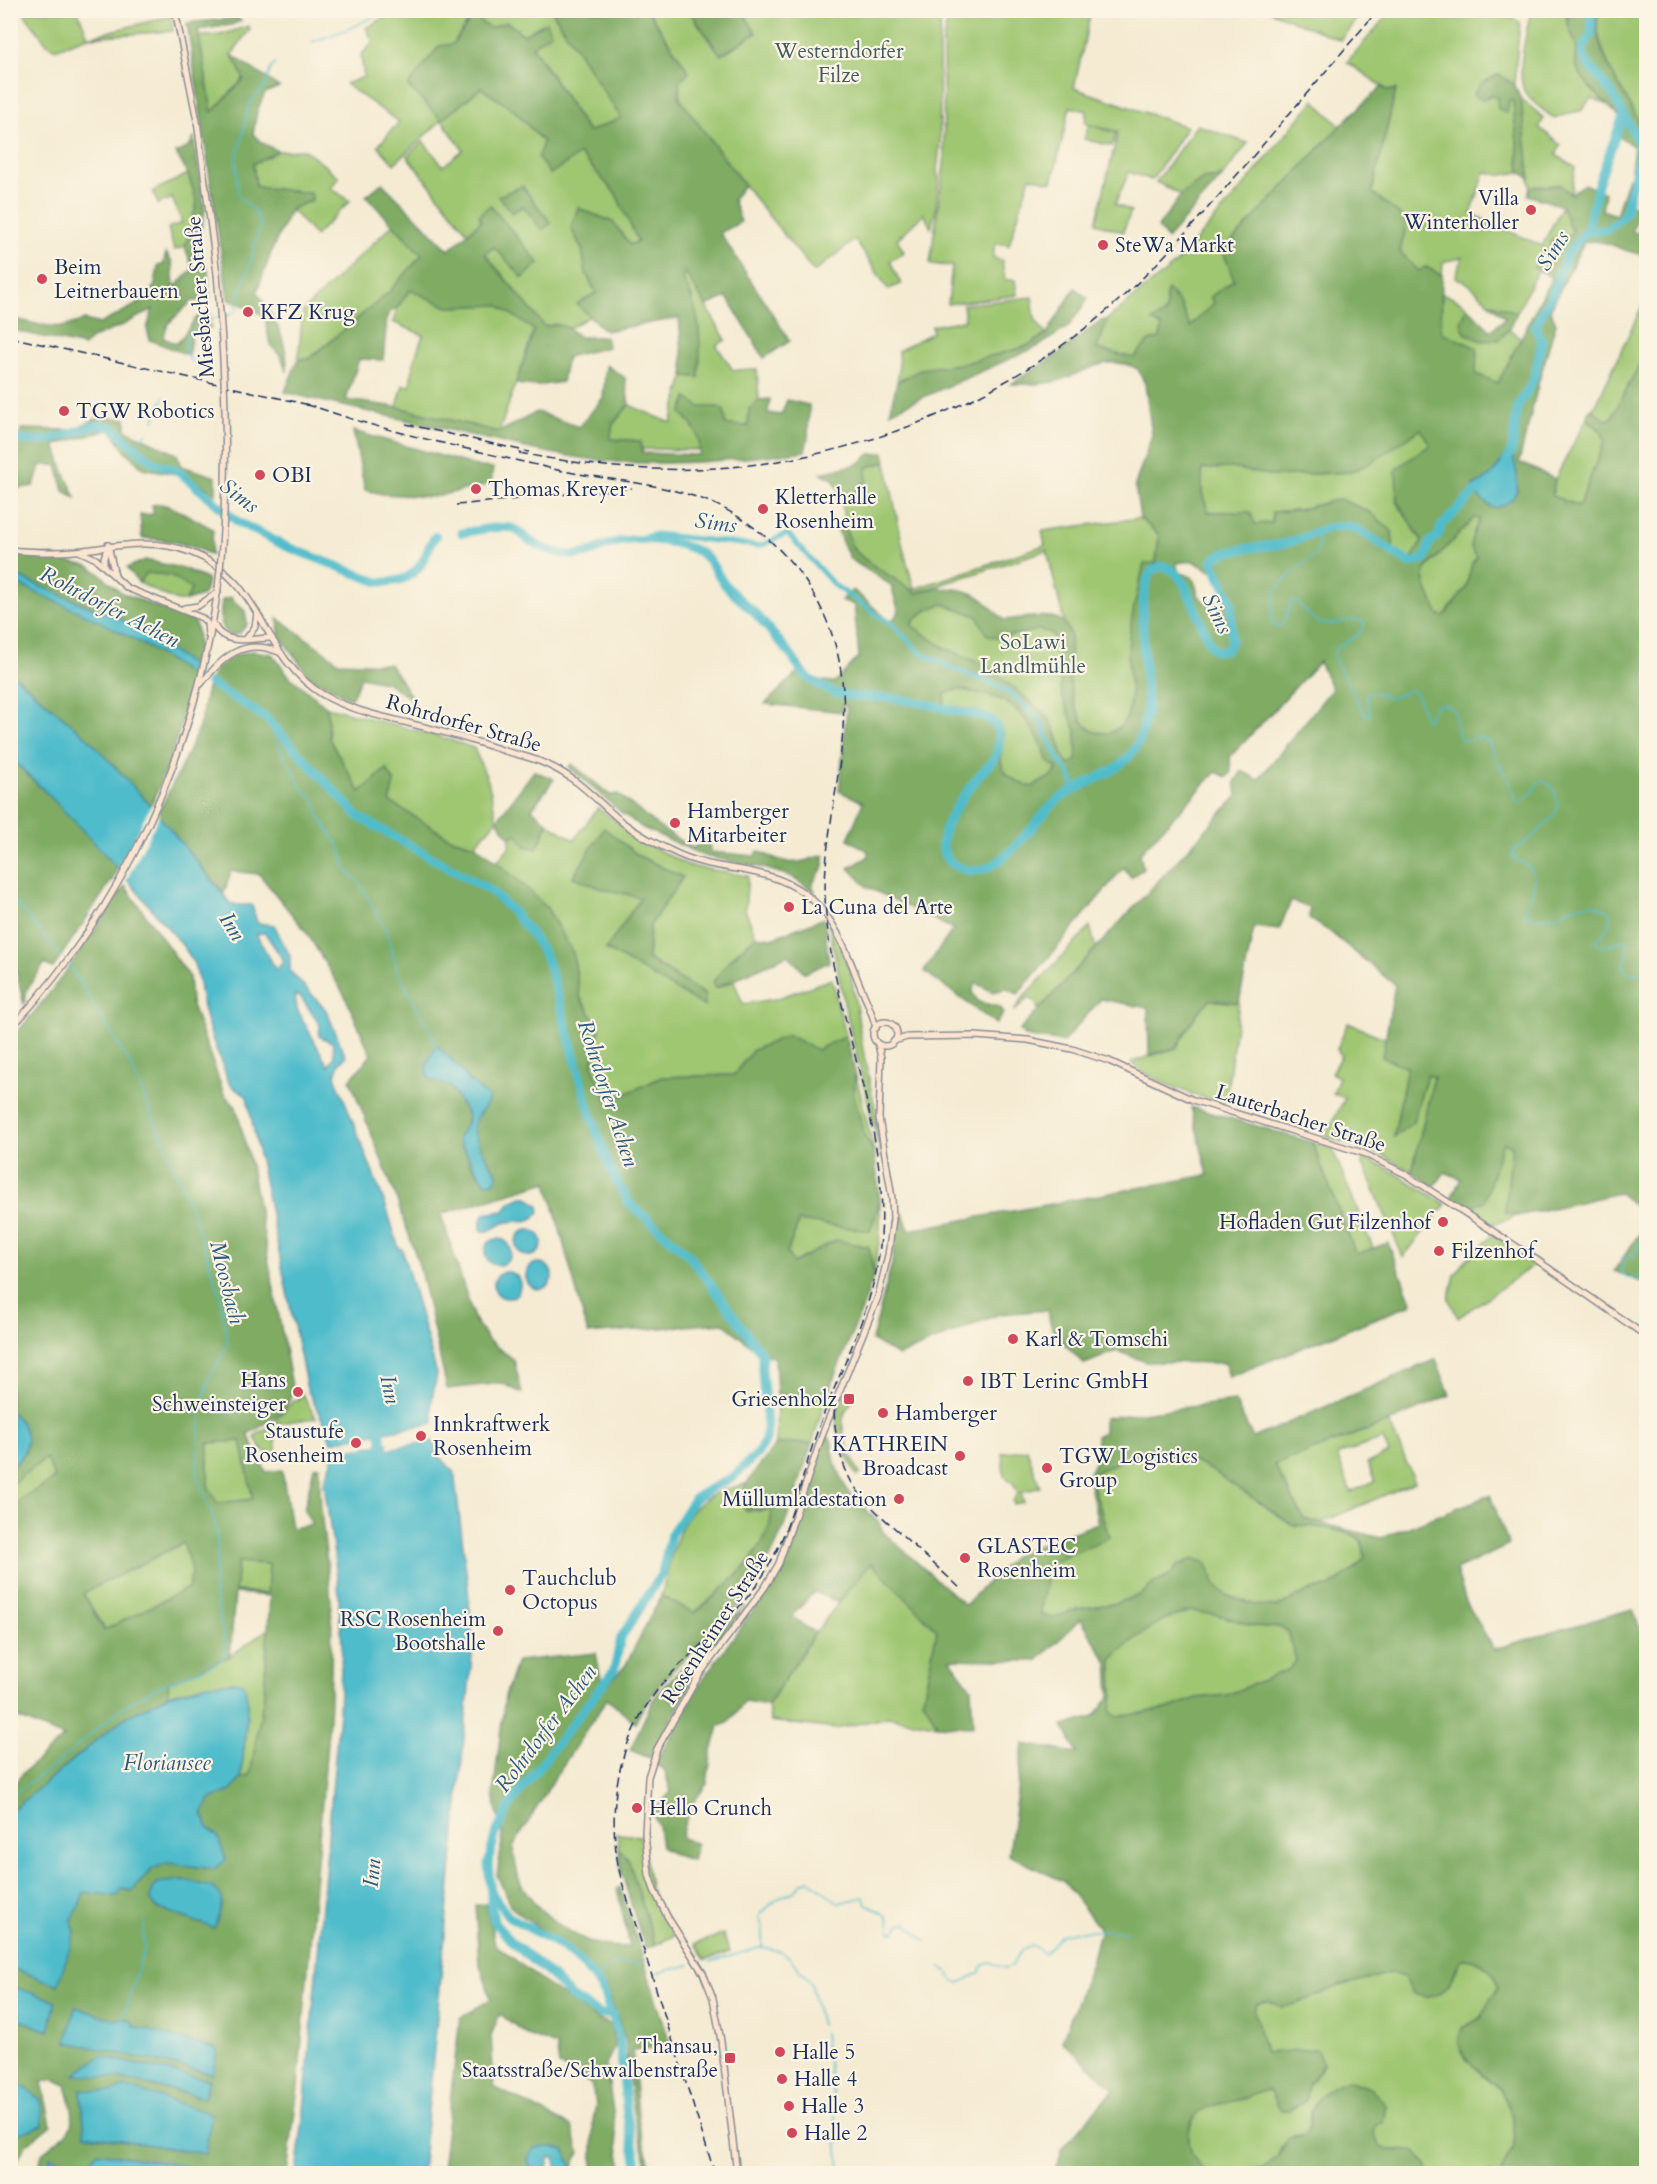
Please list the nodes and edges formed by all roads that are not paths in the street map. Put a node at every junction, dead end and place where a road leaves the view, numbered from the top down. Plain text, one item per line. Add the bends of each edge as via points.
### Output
1 (175, 10) edge
2 (108, 545) junction
3 (10, 550) edge
4 (78, 551) junction
5 (104, 565) junction
6 (116, 578) junction
7 (218, 590) junction
8 (180, 608) junction
9 (257, 611) junction
10 (213, 624) junction
11 (246, 639) junction
12 (272, 639) junction
13 (261, 647) junction
14 (281, 653) junction
15 (206, 660) junction
16 (200, 685) junction
17 (872, 1014) junction
18 (883, 1023) junction
19 (876, 1028) junction
20 (10, 1029) edge
21 (896, 1030) junction
22 (907, 1037) junction
23 (894, 1041) junction
24 (878, 1044) junction
25 (888, 1046) junction
26 (881, 1058) junction
27 (1647, 1335) edge
28 (738, 2174) edge

1 - 7 main road, Miesbacher Straße, bridge via 204,164 217,274 226,446
2 - 4 main road, Rohrdorfer Straße
2 - 5 main road
2 - 6 main road
2 - 9 main road, Rohrdorfer Straße via 165,545 204,558 242,587
3 - 4 main road, Rohrdorfer Straße
4 - 5 main road
5 - 6 main road
6 - 8 main road via 128,588
7 - 8 main road via 195,608
7 - 10 main road, Miesbacher Straße
8 - 15 main road via 207,623
9 - 11 main road via 255,627
9 - 12 main road, Rohrdorfer Straße
10 - 11 main road via 223,637
10 - 15 main road, Miesbacher Straße
11 - 12 main road
12 - 13 main road
12 - 14 main road, Rohrdorfer Straße
13 - 14 main road
13 - 16 main road via 227,655
14 - 17 main road, Rohrdorfer Straße via 302,679 334,700 543,763 580,783 624,823 656,843 698,862 762,874 795,887 816,902 836,928
15 - 16 main road, Miesbacher Straße
16 - 20 main road, Miesbacher Straße via 161,799 115,888 77,947
17 - 18 main road, Rohrdorfer Straße
17 - 19 main road, Rohrdorfer Straße
18 - 19 main road
18 - 21 main road
19 - 24 main road via 873,1036
21 - 22 main road
21 - 23 main road
22 - 23 main road, Lauterbacher Straße
22 - 27 main road, Lauterbacher Straße via 1005,1038 1072,1049 1109,1061 1193,1100 1364,1153 1423,1185
23 - 25 main road
24 - 25 main road
24 - 26 main road, Rosenheimer Straße
25 - 26 main road, Rosenheimer Straße
26 - 28 main road, Rosenheimer Straße via 879,1118 893,1219 878,1298 824,1430 779,1563 699,1675 657,1749 648,1777 645,1833 650,1875 667,1916 704,1973 713,1998

